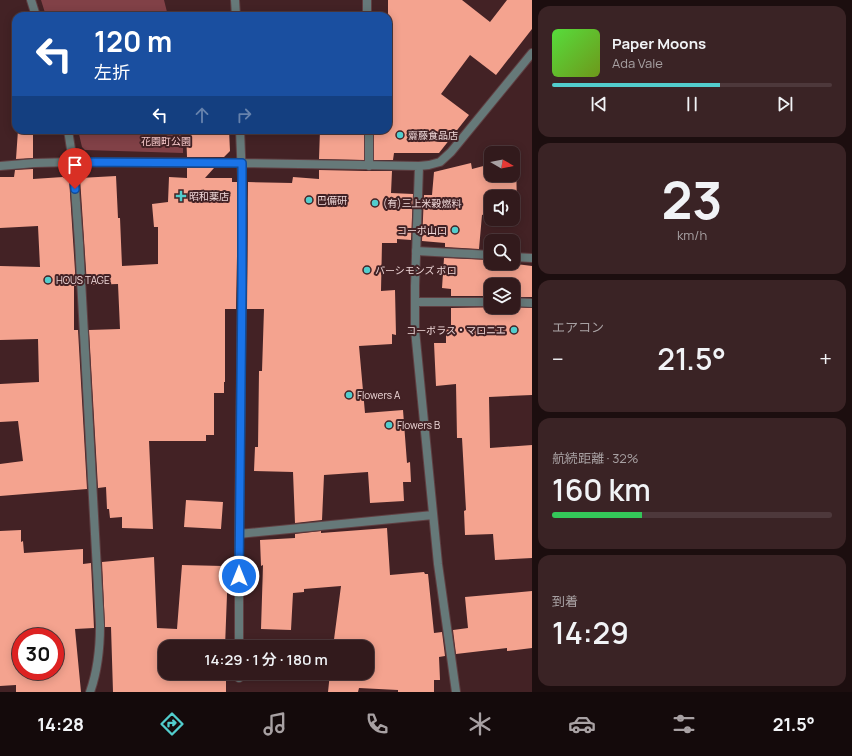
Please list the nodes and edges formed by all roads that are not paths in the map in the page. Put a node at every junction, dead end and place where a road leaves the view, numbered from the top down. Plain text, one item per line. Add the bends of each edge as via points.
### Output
1 (31, 0) edge
2 (235, 0) edge
3 (367, 0) edge
4 (35, 12) edge
5 (236, 12) edge
6 (367, 12) edge
7 (532, 53) edge
8 (69, 134) edge
9 (240, 134) edge
10 (369, 134) edge
11 (73, 162) junction
12 (242, 163) junction
13 (0, 166) edge
14 (369, 166) junction
15 (419, 166) junction
16 (416, 251) junction
17 (484, 255) edge
18 (520, 257) edge
19 (532, 258) edge
20 (415, 302) junction
21 (484, 302) edge
22 (520, 302) edge
23 (532, 303) edge
24 (433, 515) junction
25 (239, 534) junction
26 (239, 640) edge
27 (90, 692) edge
28 (456, 692) edge

1 - 4 street
2 - 5 street
3 - 6 street
7 - 15 street via 451,152 440,162
8 - 11 street
9 - 12 street
10 - 14 street
11 - 12 street
11 - 13 street
11 - 27 street via 100,625 98,662
12 - 14 street
12 - 25 street
14 - 15 street
15 - 16 street
16 - 17 street
16 - 20 street
18 - 19 street
20 - 21 street
20 - 24 street via 415,330
22 - 23 street
24 - 25 street
24 - 28 street
25 - 26 street

